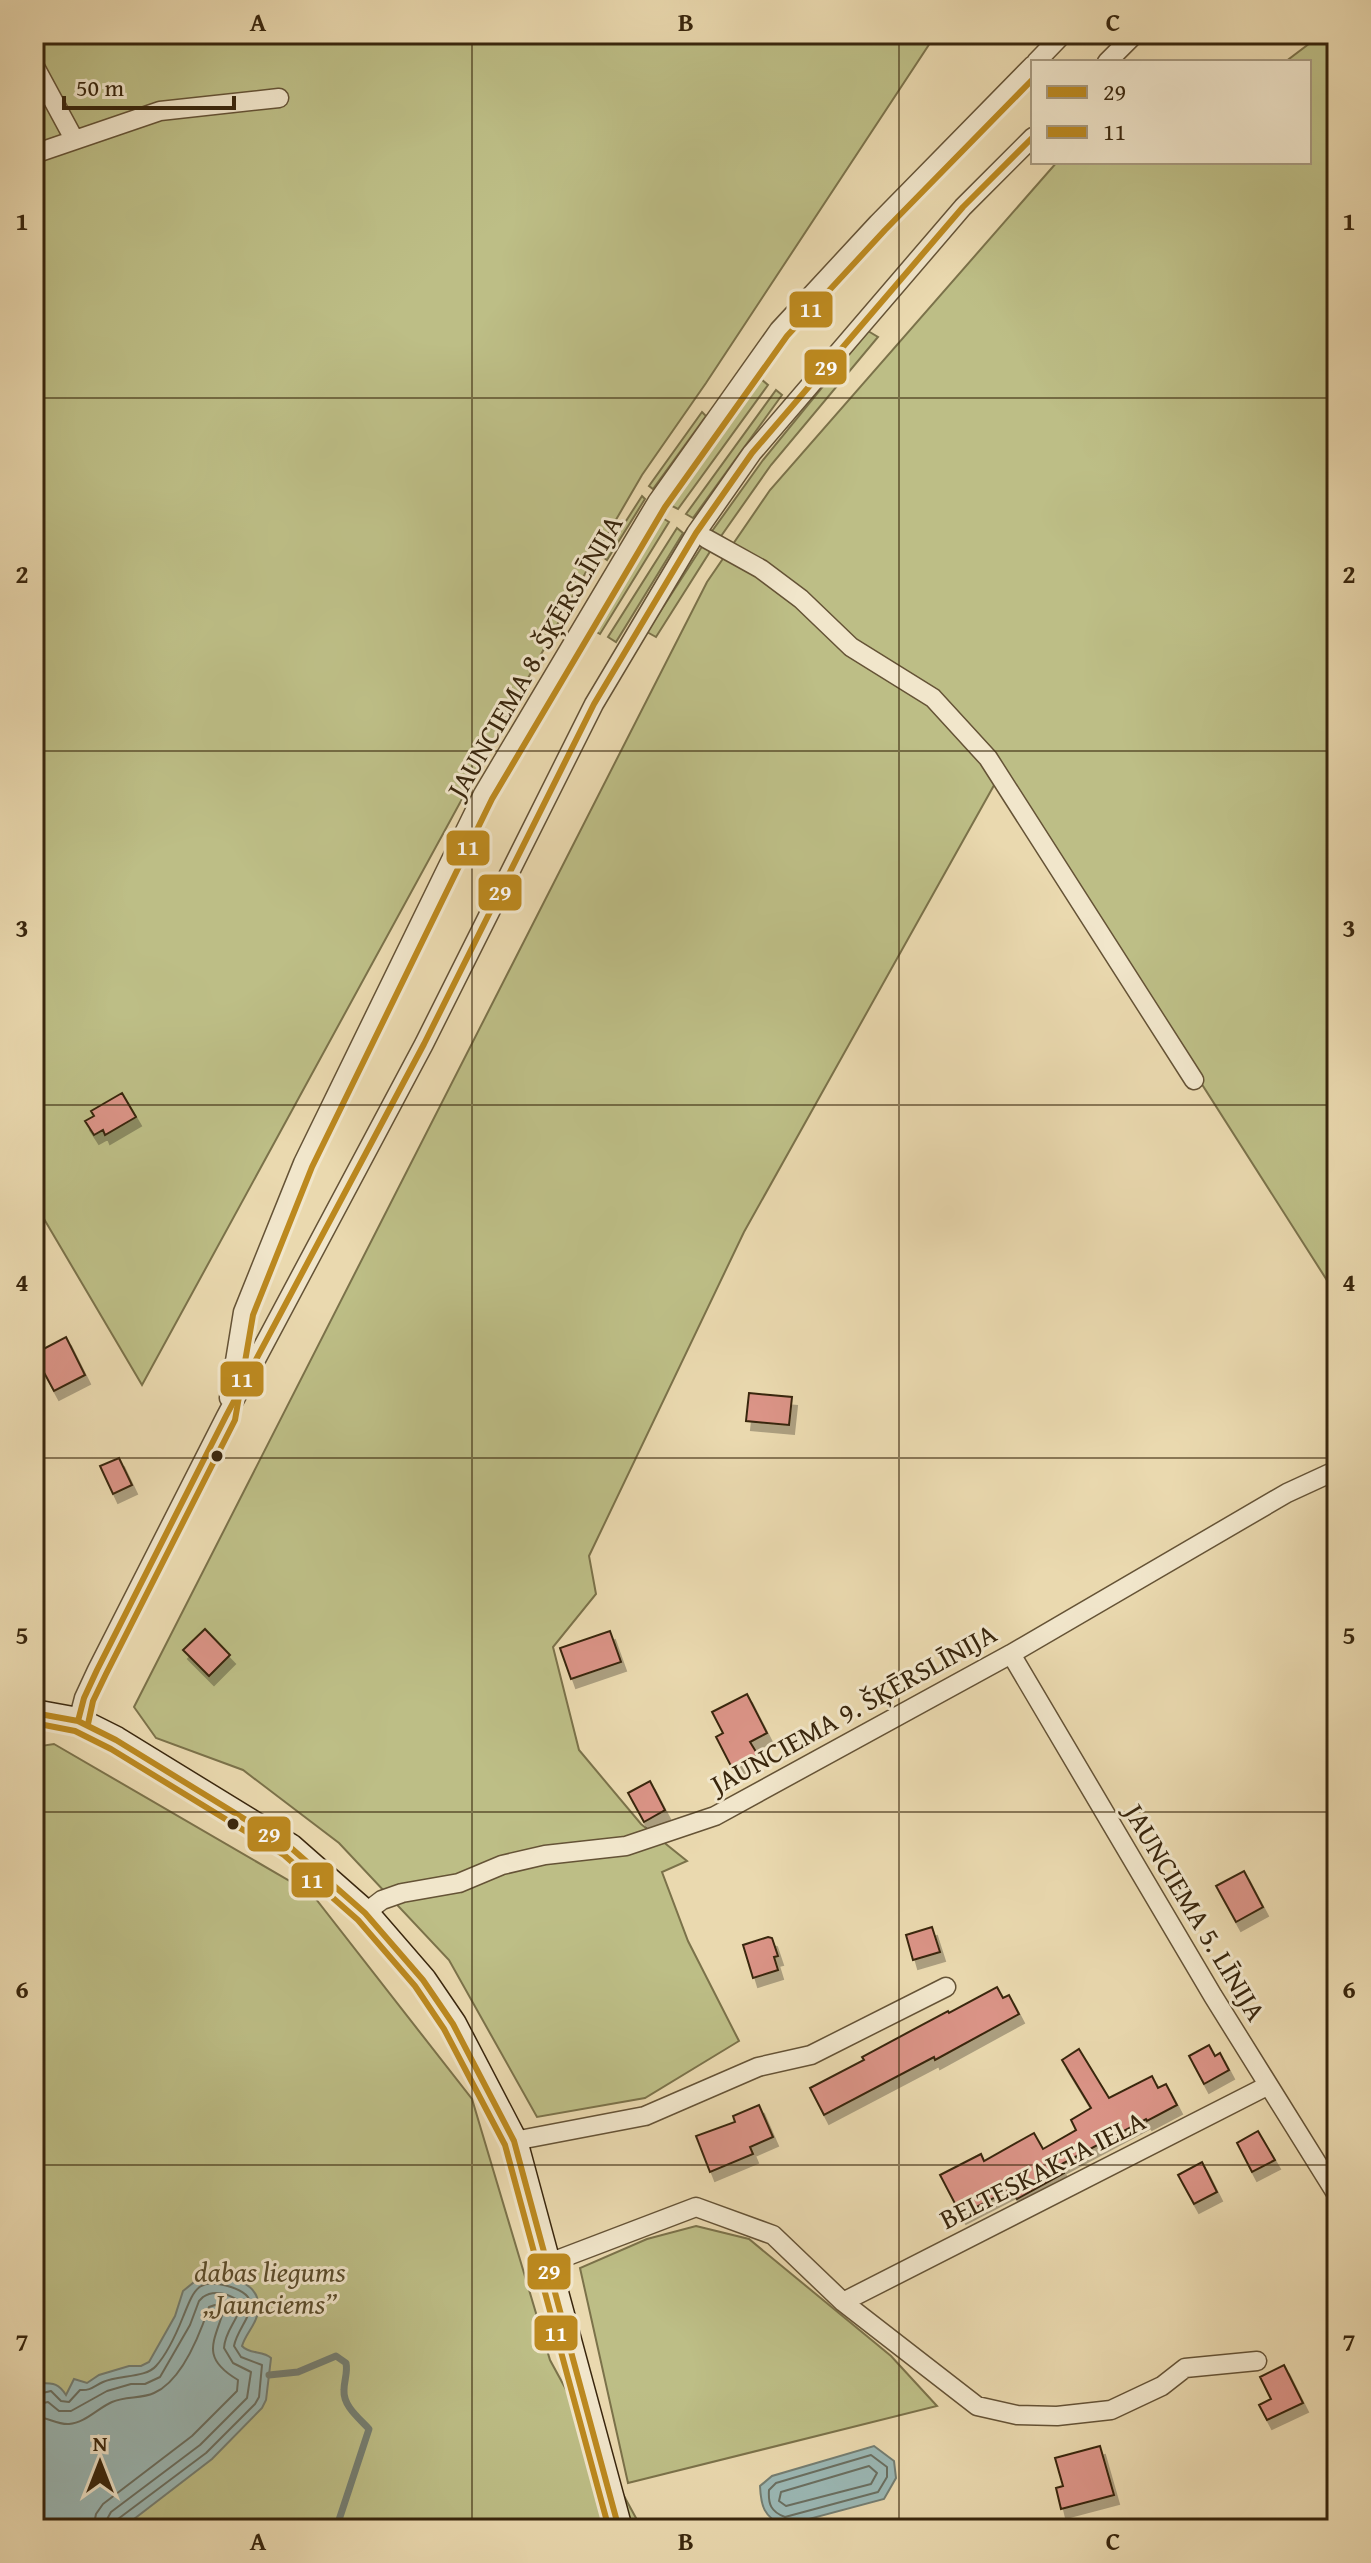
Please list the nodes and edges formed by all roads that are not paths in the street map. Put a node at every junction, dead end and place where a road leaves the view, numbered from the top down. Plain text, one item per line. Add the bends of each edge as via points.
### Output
1 (1063, 34) edge
2 (1135, 34) edge
3 (1038, 60) edge
4 (1109, 60) edge
5 (34, 65) edge
6 (1031, 67) edge
7 (279, 98) dead end
8 (74, 139) junction
9 (1031, 139) edge
10 (34, 154) edge
11 (707, 539) dead end
12 (1194, 1080) dead end
13 (226, 1416) junction
14 (1337, 1470) edge
15 (1011, 1654) junction
16 (34, 1713) edge
17 (78, 1721) junction
18 (365, 1913) junction
19 (946, 1987) dead end
20 (1267, 2086) junction
21 (514, 2141) junction
22 (1337, 2195) edge
23 (549, 2263) junction
24 (843, 2302) junction
25 (1257, 2361) dead end
26 (619, 2529) edge

1 - 3 street, JAUNCIEMA 8. ŠĶĒRSLĪNIJA
2 - 4 street
5 - 8 street
6 - 13 street, JAUNCIEMA 8. ŠĶĒRSLĪNIJA via 779,330 657,502 577,634 483,794 303,1163 243,1312
7 - 8 street via 160,111
8 - 10 street
9 - 13 street, JAUNCIEMA 8. ŠĶĒRSLĪNIJA via 963,207 761,443 696,533 594,704 424,1044
11 - 12 street via 761,569 851,647 933,698 988,758
13 - 17 street, JAUNCIEMA 8. ŠĶĒRSLĪNIJA via 97,1670
14 - 15 street, JAUNCIEMA 9. ŠĶĒRSLĪNIJA via 1287,1493
15 - 18 street, JAUNCIEMA 9. ŠĶĒRSLĪNIJA via 715,1816 626,1846 502,1865 459,1883 382,1900
15 - 20 street, JAUNCIEMA 5. LĪNIJA
16 - 17 main road
17 - 18 main road via 290,1847
18 - 21 main road via 453,2024
19 - 21 street via 811,2055 758,2067 645,2116
20 - 22 street, JAUNCIEMA 5. LĪNIJA
20 - 24 street, BELTESKAKTA IELA
21 - 23 main road
23 - 24 street via 696,2207 773,2235
23 - 26 main road
24 - 25 street via 977,2406 1017,2415 1111,2410 1162,2386 1185,2368

